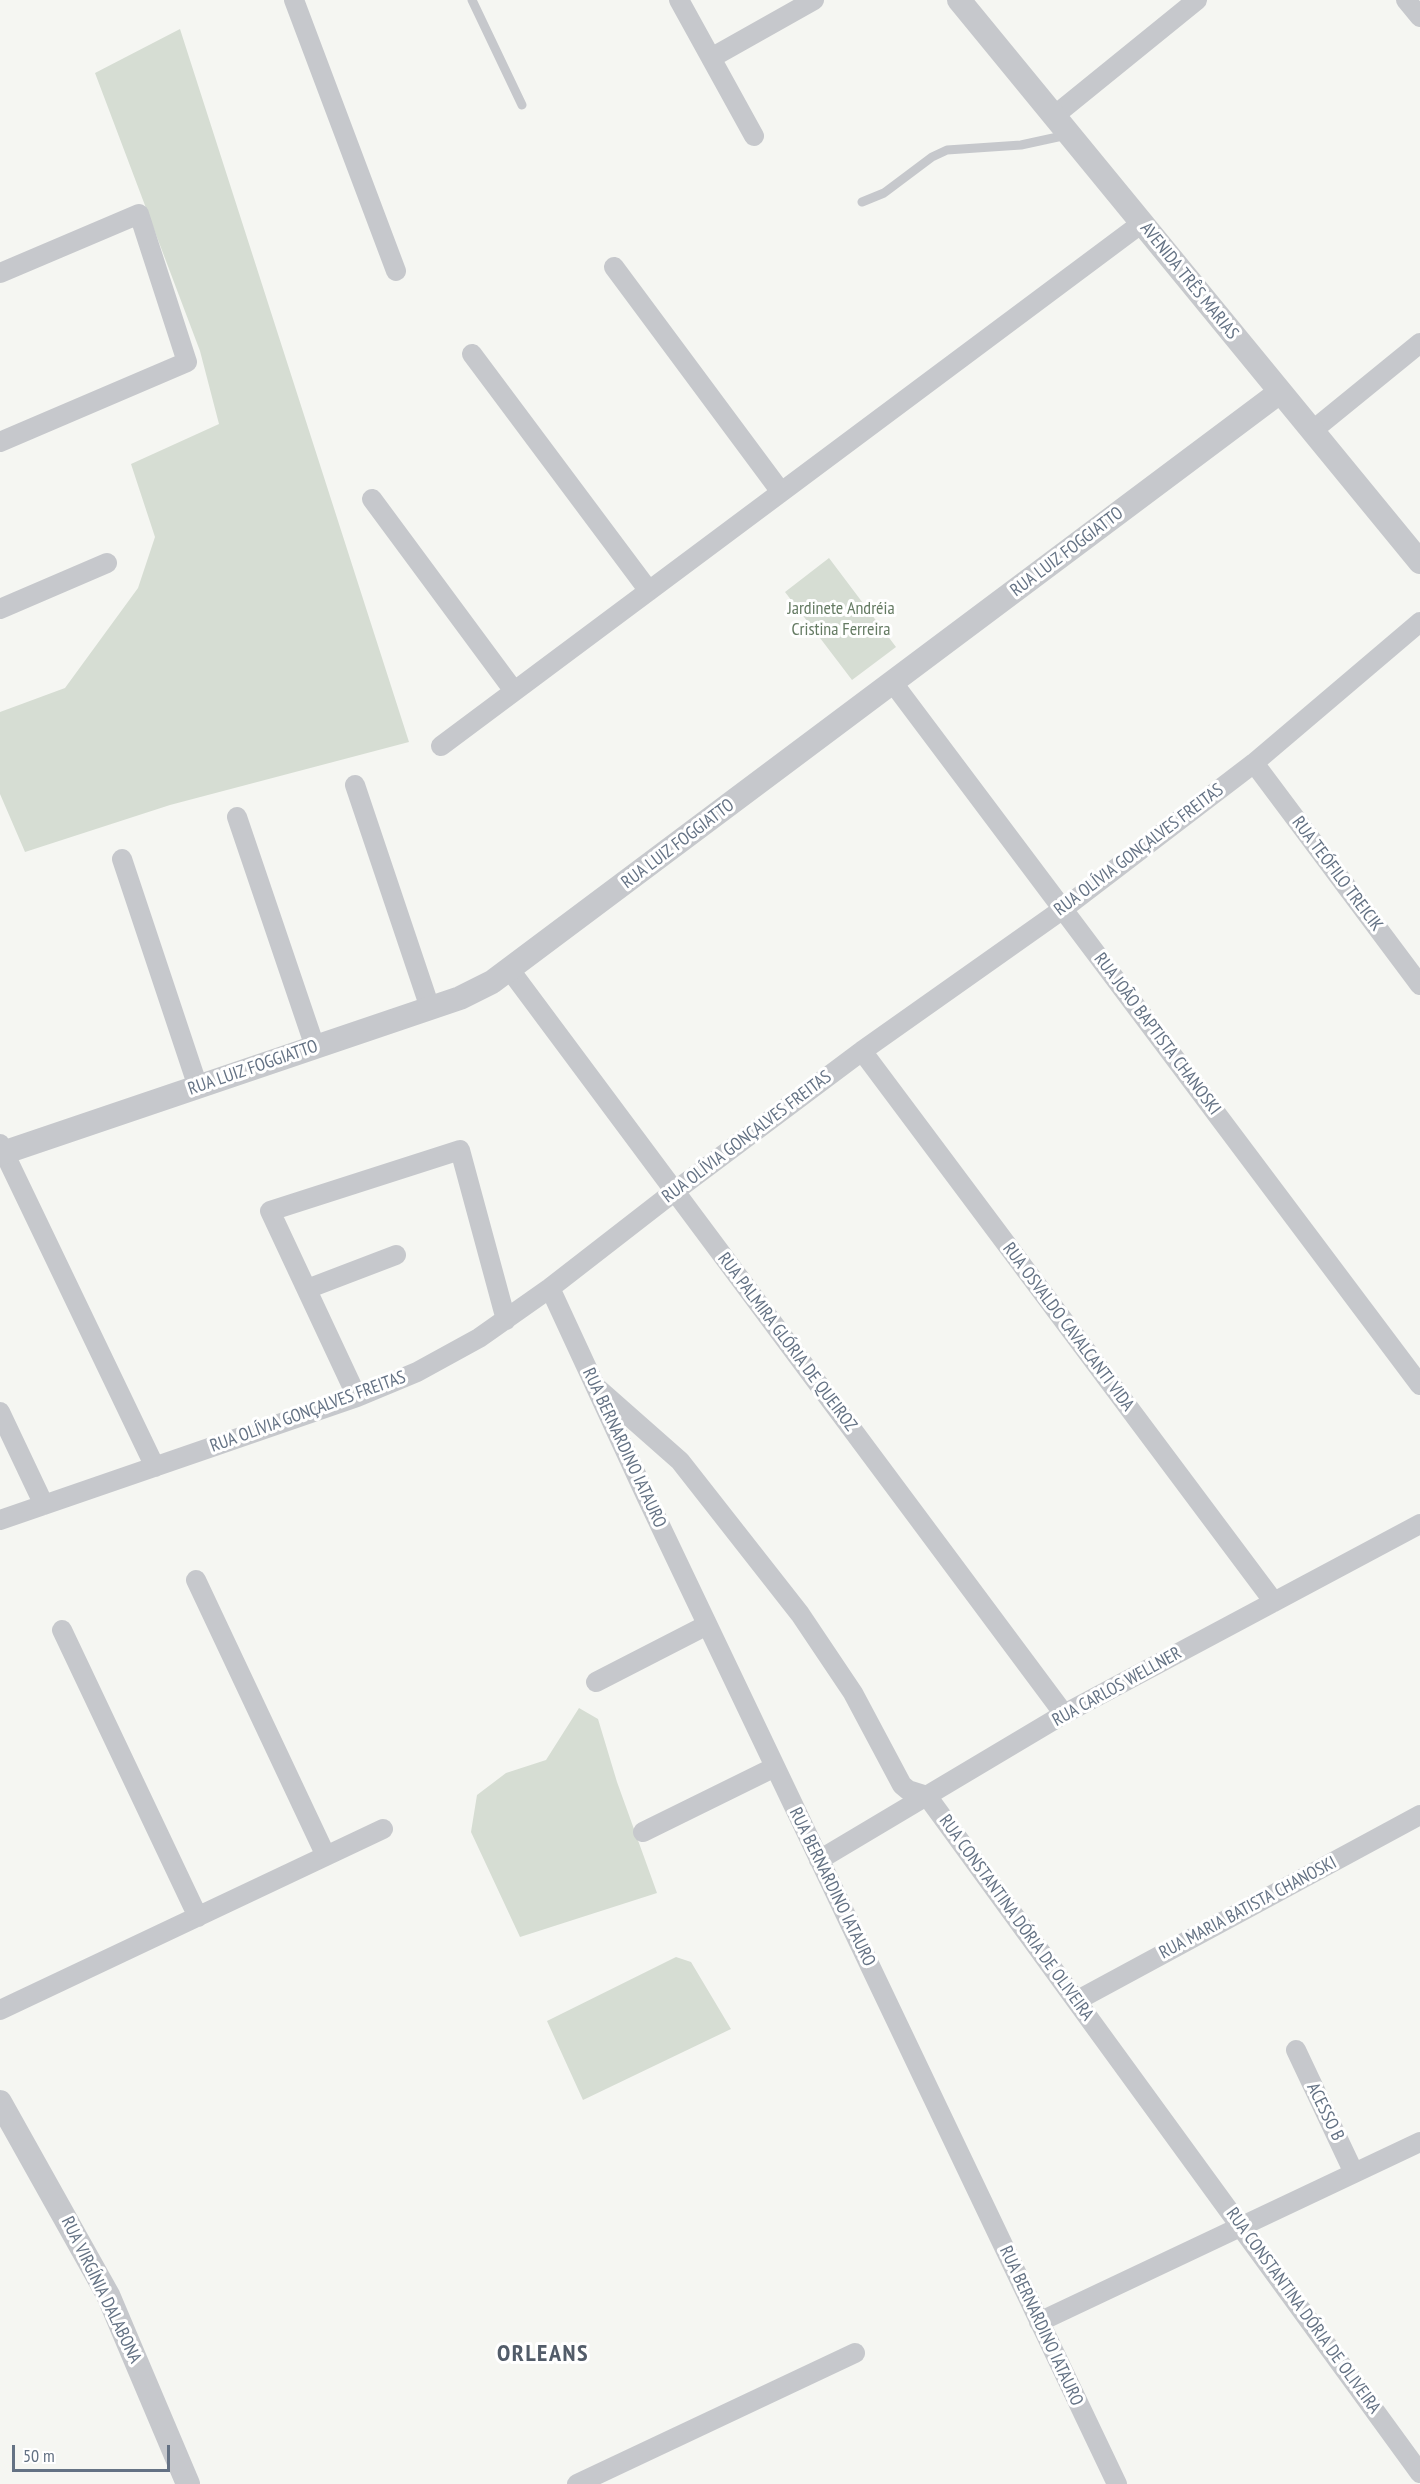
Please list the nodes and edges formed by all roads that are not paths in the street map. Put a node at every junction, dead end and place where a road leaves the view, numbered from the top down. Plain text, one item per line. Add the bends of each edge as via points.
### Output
1 (294, 0) edge
2 (472, 0) edge
3 (679, 0) edge
4 (814, 0) edge
5 (959, 0) edge
6 (1197, 0) edge
7 (1406, 0) edge
8 (1420, 17) edge
9 (711, 58) junction
10 (522, 105) dead end
11 (1061, 125) junction
12 (754, 136) dead end
13 (862, 202) dead end
14 (1142, 223) junction
15 (614, 267) dead end
16 (396, 271) dead end
17 (0, 273) edge
18 (1420, 344) edge
19 (472, 354) dead end
20 (1280, 392) junction
21 (1312, 431) junction
22 (0, 442) edge
23 (781, 492) junction
24 (372, 499) dead end
25 (1420, 562) edge
26 (106, 563) dead end
27 (649, 591) junction
28 (0, 609) edge
29 (1420, 622) edge
30 (893, 683) junction
31 (514, 691) junction
32 (441, 746) dead end
33 (1254, 763) junction
34 (355, 785) dead end
35 (237, 817) dead end
36 (122, 859) dead end
37 (1063, 909) junction
38 (510, 970) junction
39 (1420, 986) edge
40 (430, 1008) junction
41 (315, 1047) junction
42 (862, 1051) junction
43 (198, 1087) junction
44 (1, 1150) edge
45 (675, 1191) junction
46 (396, 1255) dead end
47 (550, 1288) junction
48 (307, 1289) junction
49 (506, 1320) junction
50 (1420, 1385) edge
51 (595, 1386) junction
52 (357, 1397) junction
53 (0, 1412) edge
54 (155, 1467) junction
55 (44, 1505) junction
56 (0, 1520) edge
57 (1420, 1524) edge
58 (196, 1580) dead end
59 (1274, 1602) junction
60 (707, 1625) junction
61 (62, 1630) dead end
62 (596, 1683) dead end
63 (1064, 1714) junction
64 (775, 1767) junction
65 (927, 1796) junction
66 (1420, 1815) edge
67 (383, 1829) dead end
68 (643, 1832) dead end
69 (326, 1856) junction
70 (819, 1860) junction
71 (198, 1917) junction
72 (1076, 2001) junction
73 (0, 2010) edge
74 (1296, 2050) dead end
75 (0, 2102) edge
76 (1420, 2142) edge
77 (1354, 2173) junction
78 (1241, 2226) junction
79 (1039, 2322) junction
80 (855, 2353) dead end
81 (1420, 2473) edge
82 (188, 2484) edge
83 (577, 2484) edge
84 (1116, 2484) edge

1 - 16 street
2 - 10 lane
3 - 9 street
4 - 9 street
5 - 11 street, AVENIDA TRÊS MARIAS
6 - 11 street
7 - 8 street
9 - 12 street
11 - 13 lane via 1022,145 947,150 884,193
11 - 14 street, AVENIDA TRÊS MARIAS
14 - 20 street, AVENIDA TRÊS MARIAS
14 - 23 street
15 - 23 street
17 - 22 street via 139,214 187,362
18 - 21 street
19 - 27 street
20 - 21 street, AVENIDA TRÊS MARIAS
20 - 30 street, RUA LUIZ FOGGIATTO
21 - 25 street, AVENIDA TRÊS MARIAS
23 - 27 street
24 - 31 street
26 - 28 street
27 - 31 street
29 - 33 street, RUA OLÍVIA GONÇALVES FREITAS
30 - 37 street, RUA JOÃO BAPTISTA CHANOSKI
30 - 38 street, RUA LUIZ FOGGIATTO
31 - 32 street
33 - 37 street, RUA OLÍVIA GONÇALVES FREITAS
33 - 39 street, RUA TEÓFILO TREICIK
34 - 40 street
35 - 41 street
36 - 43 street
37 - 42 street, RUA OLÍVIA GONÇALVES FREITAS
37 - 50 street, RUA JOÃO BAPTISTA CHANOSKI
38 - 40 street, RUA LUIZ FOGGIATTO via 476,991
38 - 45 street, RUA PALMIRA GLÓRIA DE QUEIROZ
40 - 41 street, RUA LUIZ FOGGIATTO
41 - 43 street, RUA LUIZ FOGGIATTO
42 - 45 street, RUA OLÍVIA GONÇALVES FREITAS
42 - 59 street, RUA OSVALDO CAVALCANTI VIDA
43 - 44 street, RUA LUIZ FOGGIATTO
44 - 54 street
45 - 47 street, RUA OLÍVIA GONÇALVES FREITAS
45 - 63 street, RUA PALMIRA GLÓRIA DE QUEIROZ
46 - 48 street
47 - 49 street, RUA OLÍVIA GONÇALVES FREITAS
47 - 51 street, RUA BERNARDINO IATAURO
48 - 49 street via 270,1211 460,1150
48 - 52 street
49 - 52 street, RUA OLÍVIA GONÇALVES FREITAS via 417,1372
51 - 60 street, RUA BERNARDINO IATAURO
51 - 65 street, RUA CONSTANTINA DÓRIA DE OLIVEIRA via 654,1437 702,1486 833,1662 903,1785
52 - 54 street, RUA OLÍVIA GONÇALVES FREITAS
53 - 55 street
54 - 55 street, RUA OLÍVIA GONÇALVES FREITAS
55 - 56 street, RUA OLÍVIA GONÇALVES FREITAS
57 - 59 street, RUA CARLOS WELLNER
58 - 69 street
59 - 63 street, RUA CARLOS WELLNER
60 - 62 street
60 - 64 street, RUA BERNARDINO IATAURO
61 - 71 street
63 - 65 street, RUA CARLOS WELLNER
64 - 68 street
64 - 70 street, RUA BERNARDINO IATAURO
65 - 70 street, RUA CARLOS WELLNER
65 - 72 street, RUA CONSTANTINA DÓRIA DE OLIVEIRA
66 - 72 street, RUA MARIA BATISTA CHANOSKI
67 - 69 street
69 - 71 street
70 - 79 street, RUA BERNARDINO IATAURO
71 - 73 street
72 - 78 street, RUA CONSTANTINA DÓRIA DE OLIVEIRA
74 - 77 street, ACESSO B
75 - 82 street, RUA VIRGÍNIA DALABONA via 108,2295
76 - 77 street
77 - 78 street
78 - 79 street
78 - 81 street, RUA CONSTANTINA DÓRIA DE OLIVEIRA
79 - 84 street, RUA BERNARDINO IATAURO
80 - 83 street

